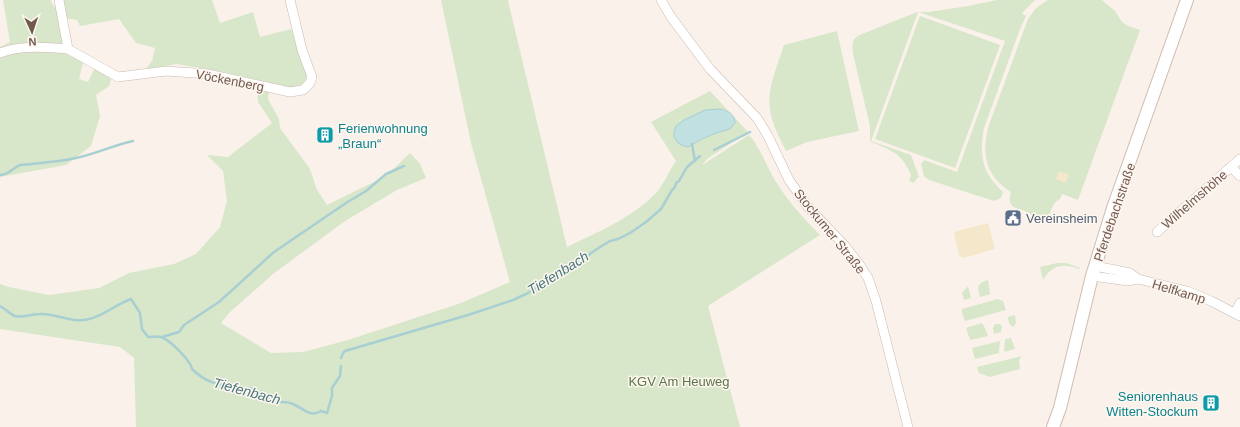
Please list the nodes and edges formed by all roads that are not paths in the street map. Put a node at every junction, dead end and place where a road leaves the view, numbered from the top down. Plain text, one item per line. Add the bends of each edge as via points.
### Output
1 (59, 0) edge
2 (290, 0) edge
3 (661, 0) edge
4 (1187, 0) edge
5 (68, 49) junction
6 (0, 53) edge
7 (1240, 158) edge
8 (1231, 166) junction
9 (1240, 176) edge
10 (1157, 232) dead end
11 (1094, 271) junction
12 (1240, 303) edge
13 (1237, 314) edge
14 (908, 427) edge
15 (1053, 427) edge

1 - 5 street
2 - 5 street, Vöckenberg via 302,50 312,77 303,90 296,92 201,73 166,71 118,77
3 - 14 street, Stockumer Straße via 710,69 757,118 789,180 808,207 845,246 868,278
4 - 11 main road, Pferdebachstraße via 1113,208
5 - 6 street, Vöckenberg via 8,49
7 - 8 street, Wilhelmshöhe
8 - 9 street, Wilhelmshöhe
8 - 10 street, Wilhelmshöhe
11 - 13 street, Helfkamp via 1130,274 1138,279 1187,291
11 - 15 main road, Pferdebachstraße
12 - 13 street

